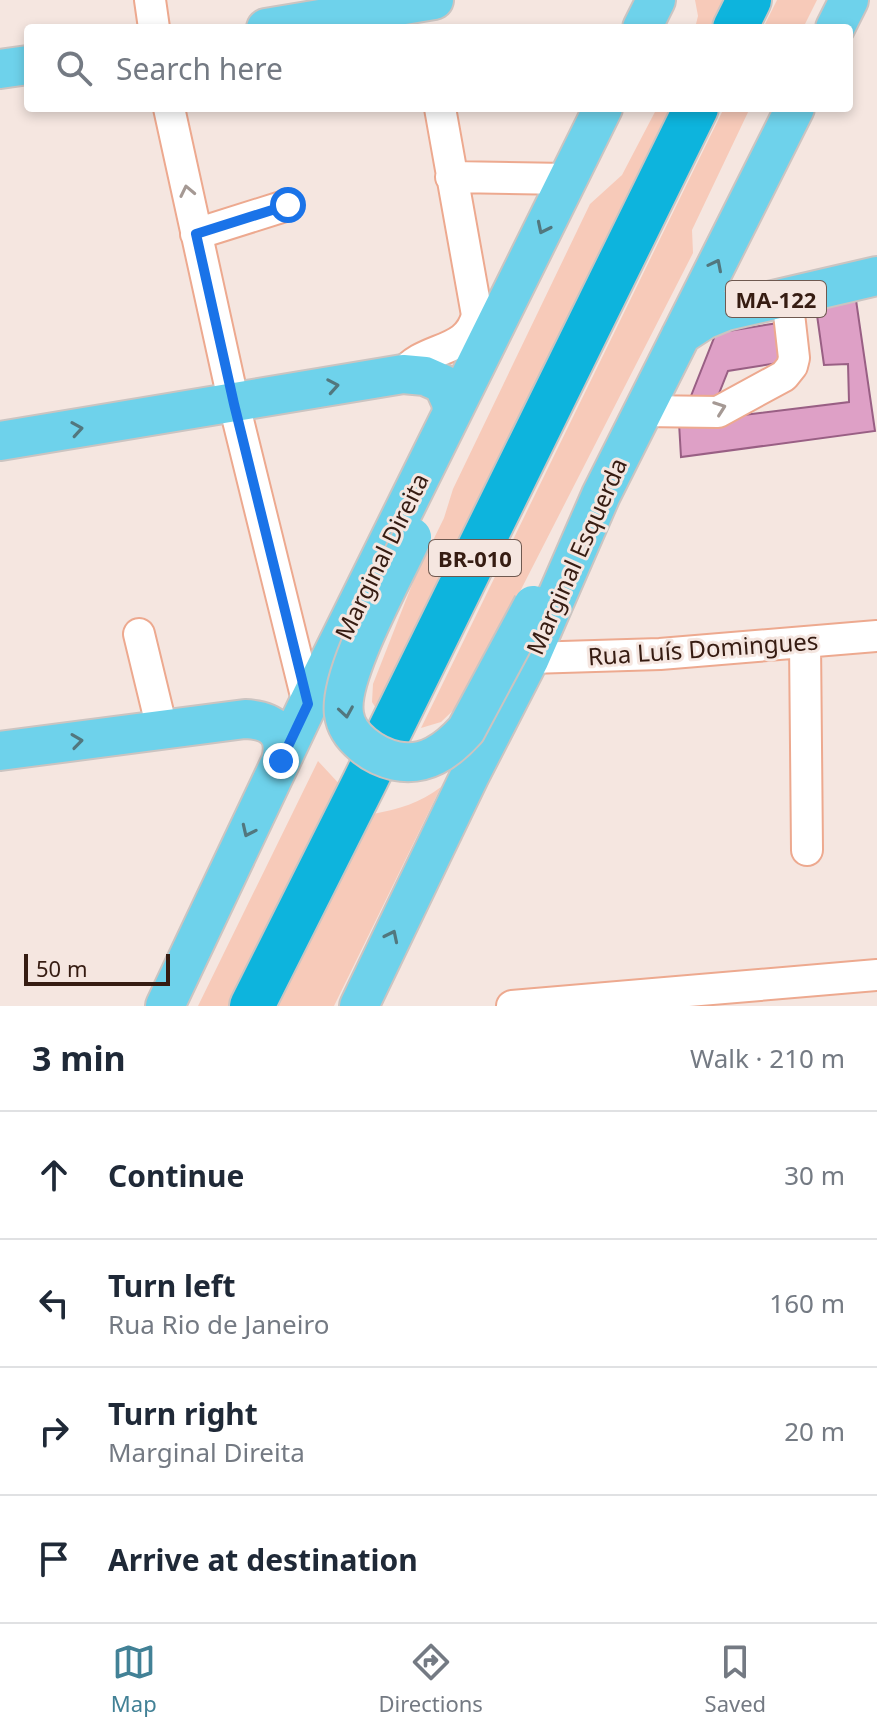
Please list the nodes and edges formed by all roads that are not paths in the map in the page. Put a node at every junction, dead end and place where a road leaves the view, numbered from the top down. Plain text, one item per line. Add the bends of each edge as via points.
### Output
1 (150, 0) edge
2 (656, 0) edge
3 (749, 0) edge
4 (849, 0) edge
5 (426, 8) edge
6 (153, 24) edge
7 (298, 24) edge
8 (644, 24) edge
9 (737, 24) edge
10 (837, 24) edge
11 (24, 66) edge
12 (0, 69) edge
13 (170, 112) edge
14 (441, 112) edge
15 (601, 112) edge
16 (694, 112) edge
17 (793, 112) edge
18 (451, 177) junction
19 (567, 179) junction
20 (288, 205) dead end
21 (196, 234) junction
22 (877, 276) edge
23 (787, 296) junction
24 (681, 335) junction
25 (403, 374) junction
26 (234, 404) junction
27 (643, 411) junction
28 (449, 418) junction
29 (0, 441) edge
30 (601, 495) junction
31 (139, 634) dead end
32 (877, 636) edge
33 (805, 642) junction
34 (530, 658) junction
35 (308, 704) junction
36 (162, 729) junction
37 (0, 751) edge
38 (281, 761) junction
39 (807, 850) dead end
40 (877, 975) edge
41 (165, 1006) edge
42 (252, 1006) edge
43 (359, 1006) edge
44 (512, 1006) edge

1 - 6 street
2 - 8 main road
3 - 9 highway
4 - 10 main road
5 - 7 main road
11 - 12 main road
21 -> 13 street
14 - 18 street
15 - 19 main road, Marginal Direita
16 - 42 highway, BR-010
24 -> 17 main road, Marginal Esquerda
18 - 19 street
18 - 25 street via 476,304 475,325 462,342 418,359
19 -> 28 main road, Marginal Direita
20 - 21 street
21 - 26 street
22 - 23 main road, MA-122
23 - 24 main road, MA-122 via 726,311
27 -> 23 street via 718,412 784,376 794,358
24 - 27 main road, Marginal Esquerda
26 -> 25 main road
25 - 28 main road via 443,384 451,402
29 -> 26 main road
26 - 35 street
27 - 30 main road, Marginal Esquerda
28 -> 30 main road, bridge via 412,537 343,696 349,728 376,753 404,762 428,759 466,730 570,538
28 - 35 main road, Marginal Direita
30 - 34 main road, Marginal Esquerda
31 - 36 street
32 - 33 street, Rua Luís Domingues
33 - 34 street, Rua Luís Domingues
33 - 39 street
43 -> 34 main road, Marginal Esquerda
35 - 38 main road, Marginal Direita
37 -> 36 main road
36 - 38 main road via 234,719 264,721 283,742
38 -> 41 main road, Marginal Direita
40 - 44 street

